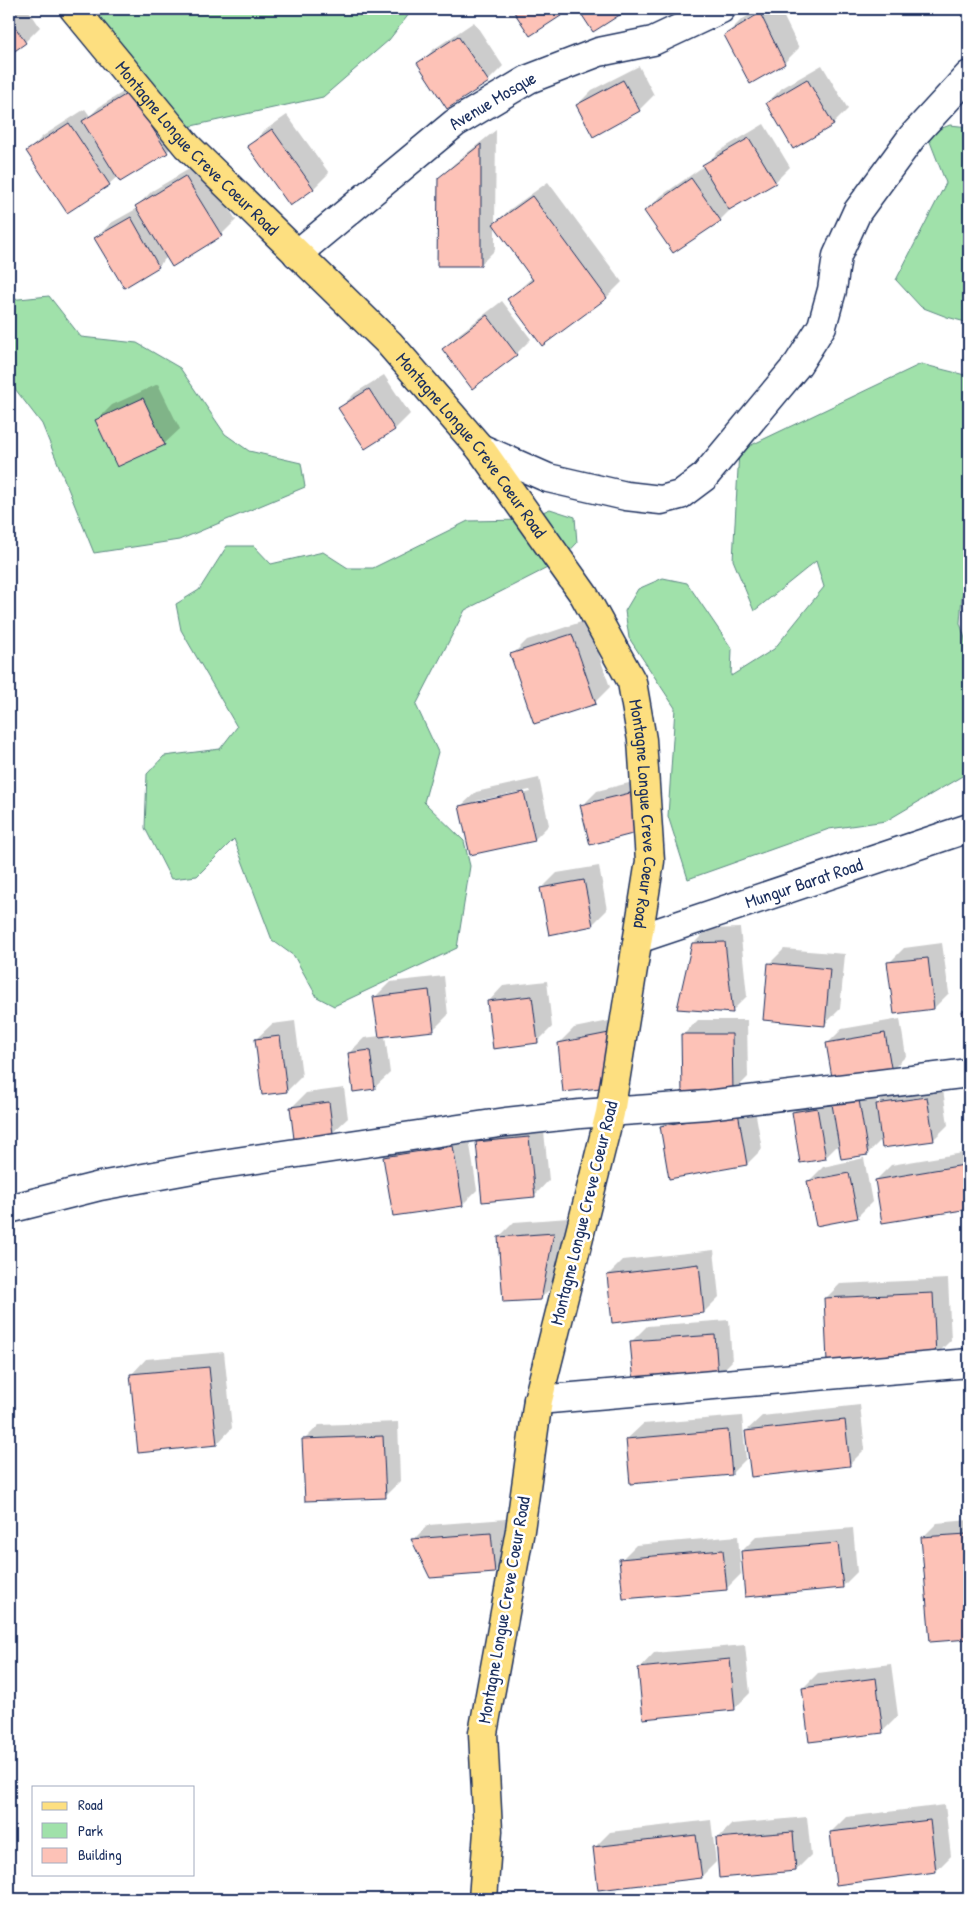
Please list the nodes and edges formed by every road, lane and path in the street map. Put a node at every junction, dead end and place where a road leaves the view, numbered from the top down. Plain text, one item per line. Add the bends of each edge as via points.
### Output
1 (74, 9) edge
2 (721, 9) edge
3 (969, 75) edge
4 (297, 254) junction
5 (480, 448) junction
6 (969, 828) edge
7 (638, 939) junction
8 (969, 1072) edge
9 (610, 1113) junction
10 (9, 1209) edge
11 (969, 1364) edge
12 (538, 1400) junction
13 (483, 1899) edge

1 - 4 main road, Montagne Longue Creve Coeur Road via 187,146
2 - 4 street, Avenue Mosque via 653,41 599,52 521,84 455,122
3 - 5 street via 912,137 857,212 837,256 822,326 798,364 704,477 680,495 662,500 626,496 548,478
4 - 5 main road, Montagne Longue Creve Coeur Road via 389,343
5 - 7 main road, Montagne Longue Creve Coeur Road via 584,595 632,682 642,740 650,861
6 - 7 street, Mungur Barat Road
7 - 9 main road, Montagne Longue Creve Coeur Road
8 - 9 street via 707,1105
9 - 10 street via 506,1122 274,1156 100,1186
9 - 12 main road, Montagne Longue Creve Coeur Road
11 - 12 street
12 - 13 main road, Montagne Longue Creve Coeur Road via 520,1530 482,1734 488,1831

